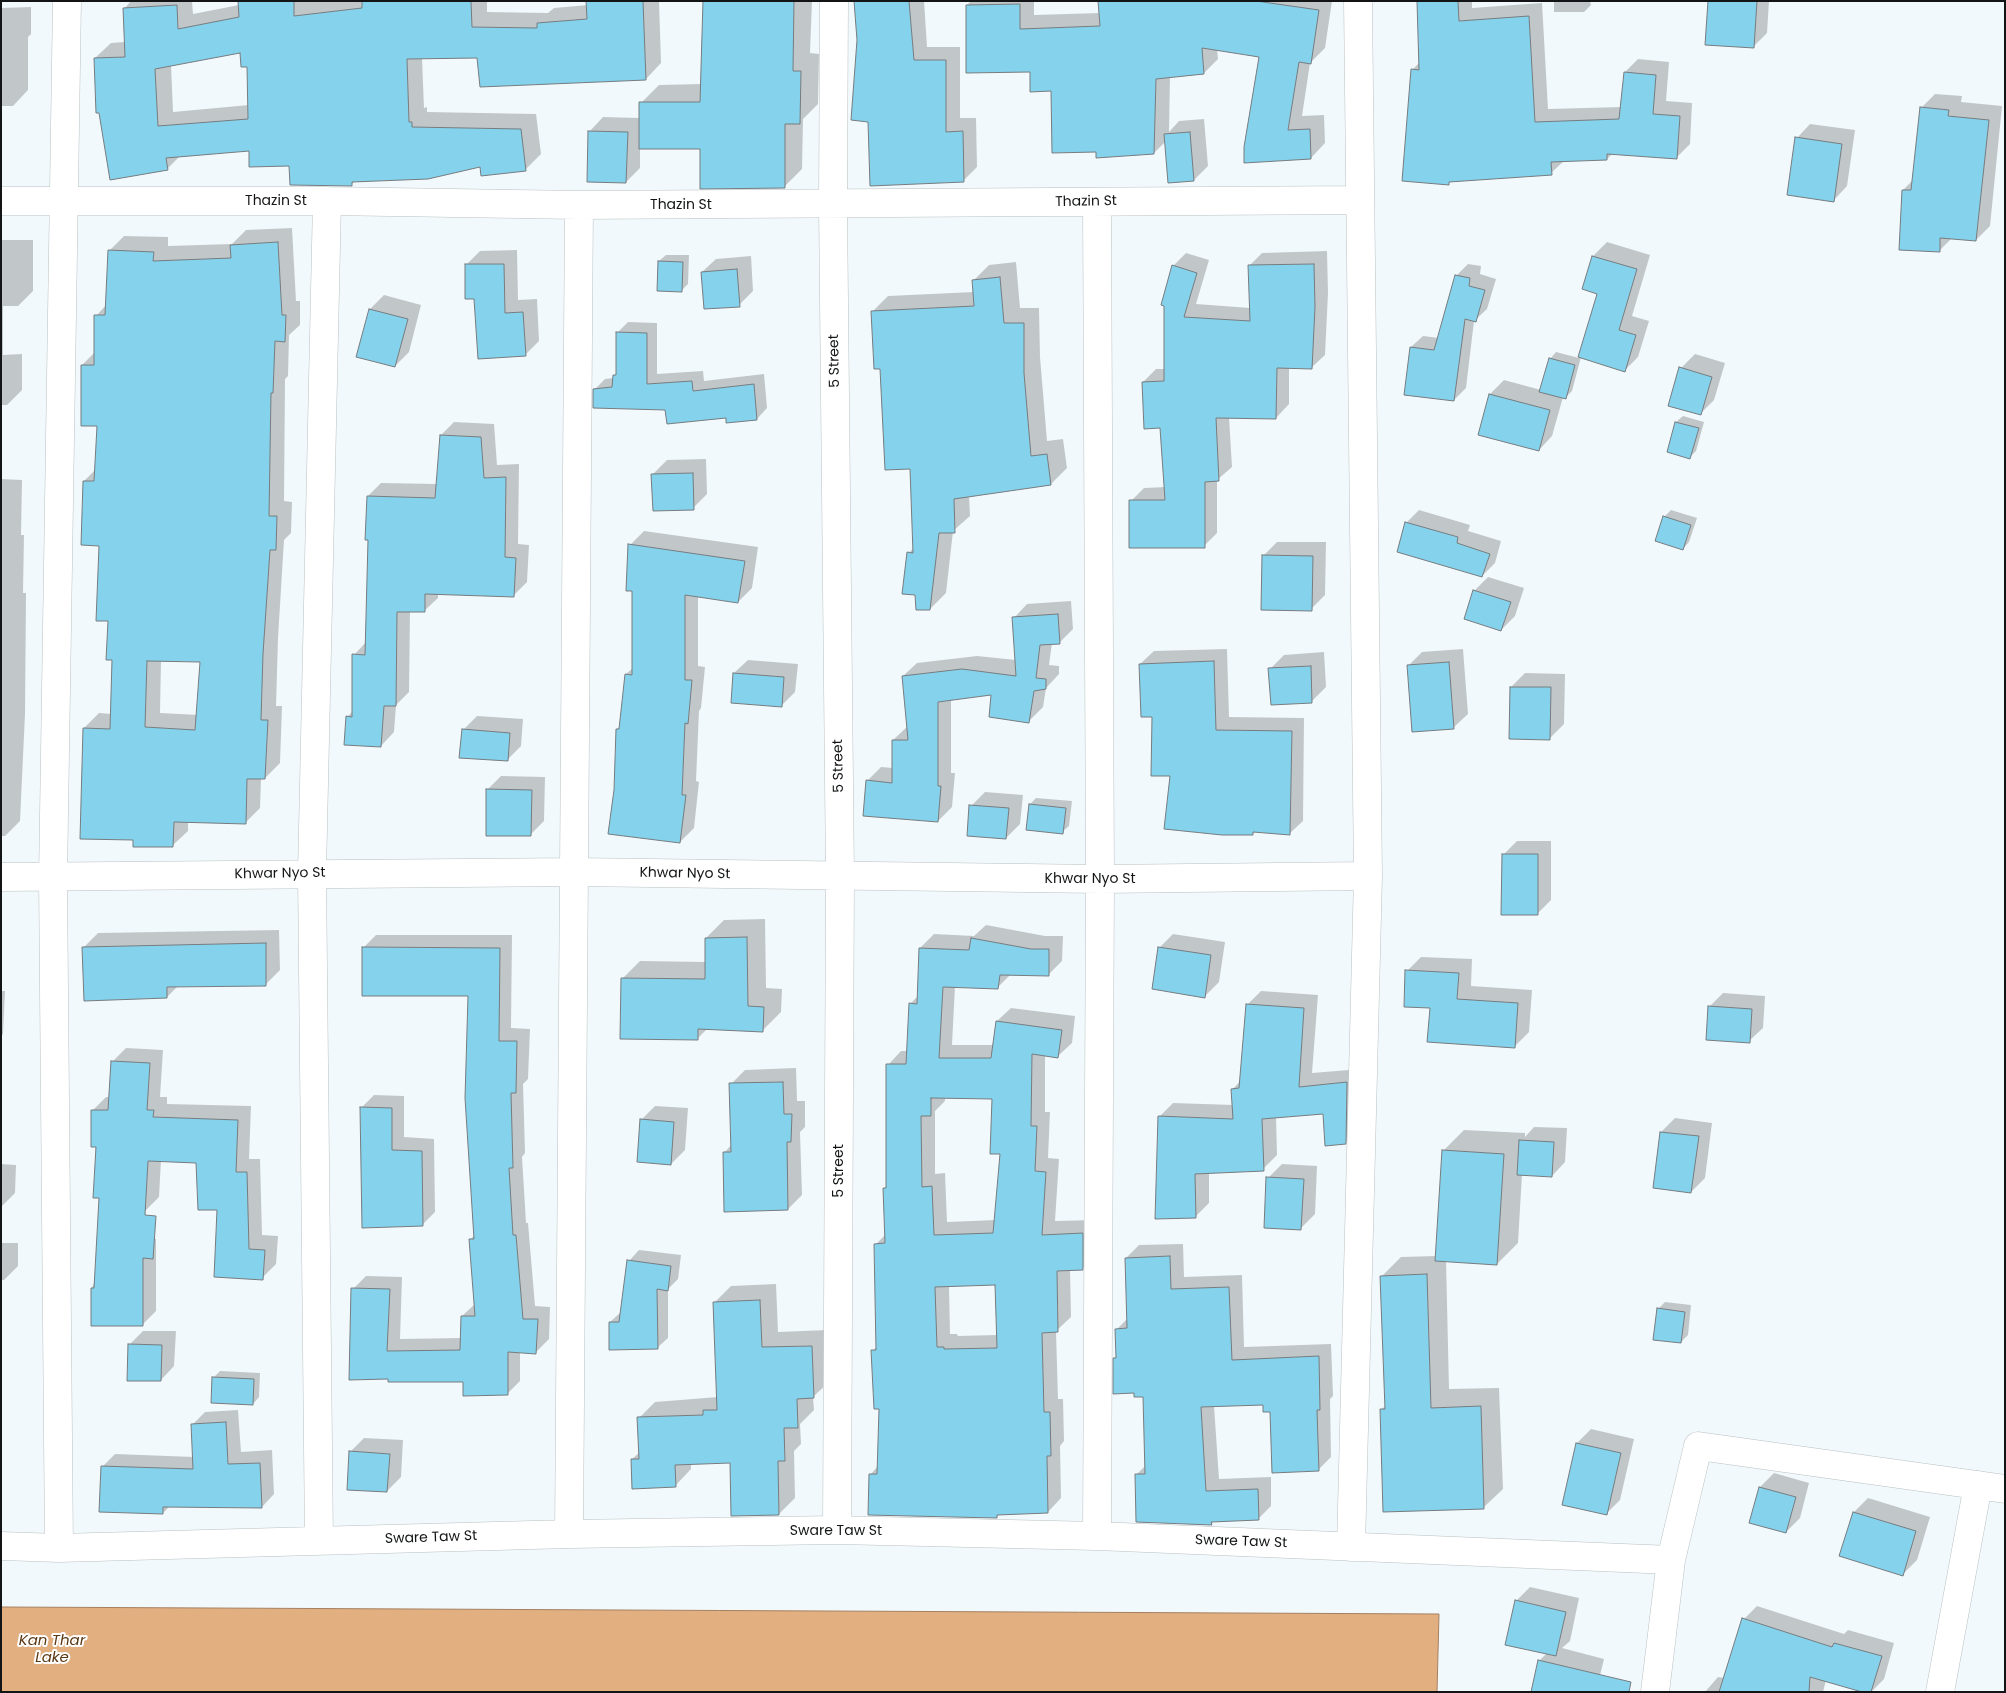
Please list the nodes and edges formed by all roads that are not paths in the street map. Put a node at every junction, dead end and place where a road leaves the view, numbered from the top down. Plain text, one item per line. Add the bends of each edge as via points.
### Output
1 (67, 1) edge
2 (834, 1) edge
3 (1358, 1) edge
4 (65, 200) junction
5 (1360, 200) junction
6 (1, 201) edge
7 (328, 201) junction
8 (1097, 202) junction
9 (579, 205) junction
10 (834, 205) junction
11 (575, 872) junction
12 (312, 873) junction
13 (1368, 876) junction
14 (1, 877) edge
15 (840, 877) junction
16 (53, 878) junction
17 (1100, 879) junction
18 (1978, 1485) junction
19 (2005, 1489) edge
20 (837, 1530) junction
21 (569, 1534) junction
22 (1097, 1536) junction
23 (319, 1541) junction
24 (1, 1546) edge
25 (1351, 1547) junction
26 (59, 1548) junction
27 (1671, 1560) junction
28 (1654, 1692) edge
29 (1940, 1692) edge

1 - 4 street
2 - 10 street, 5 Street
3 - 5 street
4 - 6 street, Thazin St
4 - 7 street, Thazin St
4 - 16 street
5 - 8 street, Thazin St
5 - 13 street
7 - 9 street, Thazin St
7 - 12 street
8 - 10 street, Thazin St
8 - 17 street
9 - 10 street, Thazin St
9 - 11 street
10 - 15 street, 5 Street
11 - 12 street, Khwar Nyo St
11 - 15 street, Khwar Nyo St
11 - 21 street
12 - 16 street, Khwar Nyo St
12 - 23 street
13 - 17 street, Khwar Nyo St
13 - 25 street
14 - 16 street, Khwar Nyo St
15 - 17 street, Khwar Nyo St
15 - 20 street, 5 Street
16 - 26 street
17 - 22 street
18 - 19 street
18 - 27 street via 1698,1446
18 - 29 street
20 - 21 street, Sware Taw St
20 - 22 street, Sware Taw St
21 - 23 street, Sware Taw St
22 - 25 street, Sware Taw St
23 - 26 street, Sware Taw St
24 - 26 street, Sware Taw St
25 - 27 street, Sware Taw St
27 - 28 street

